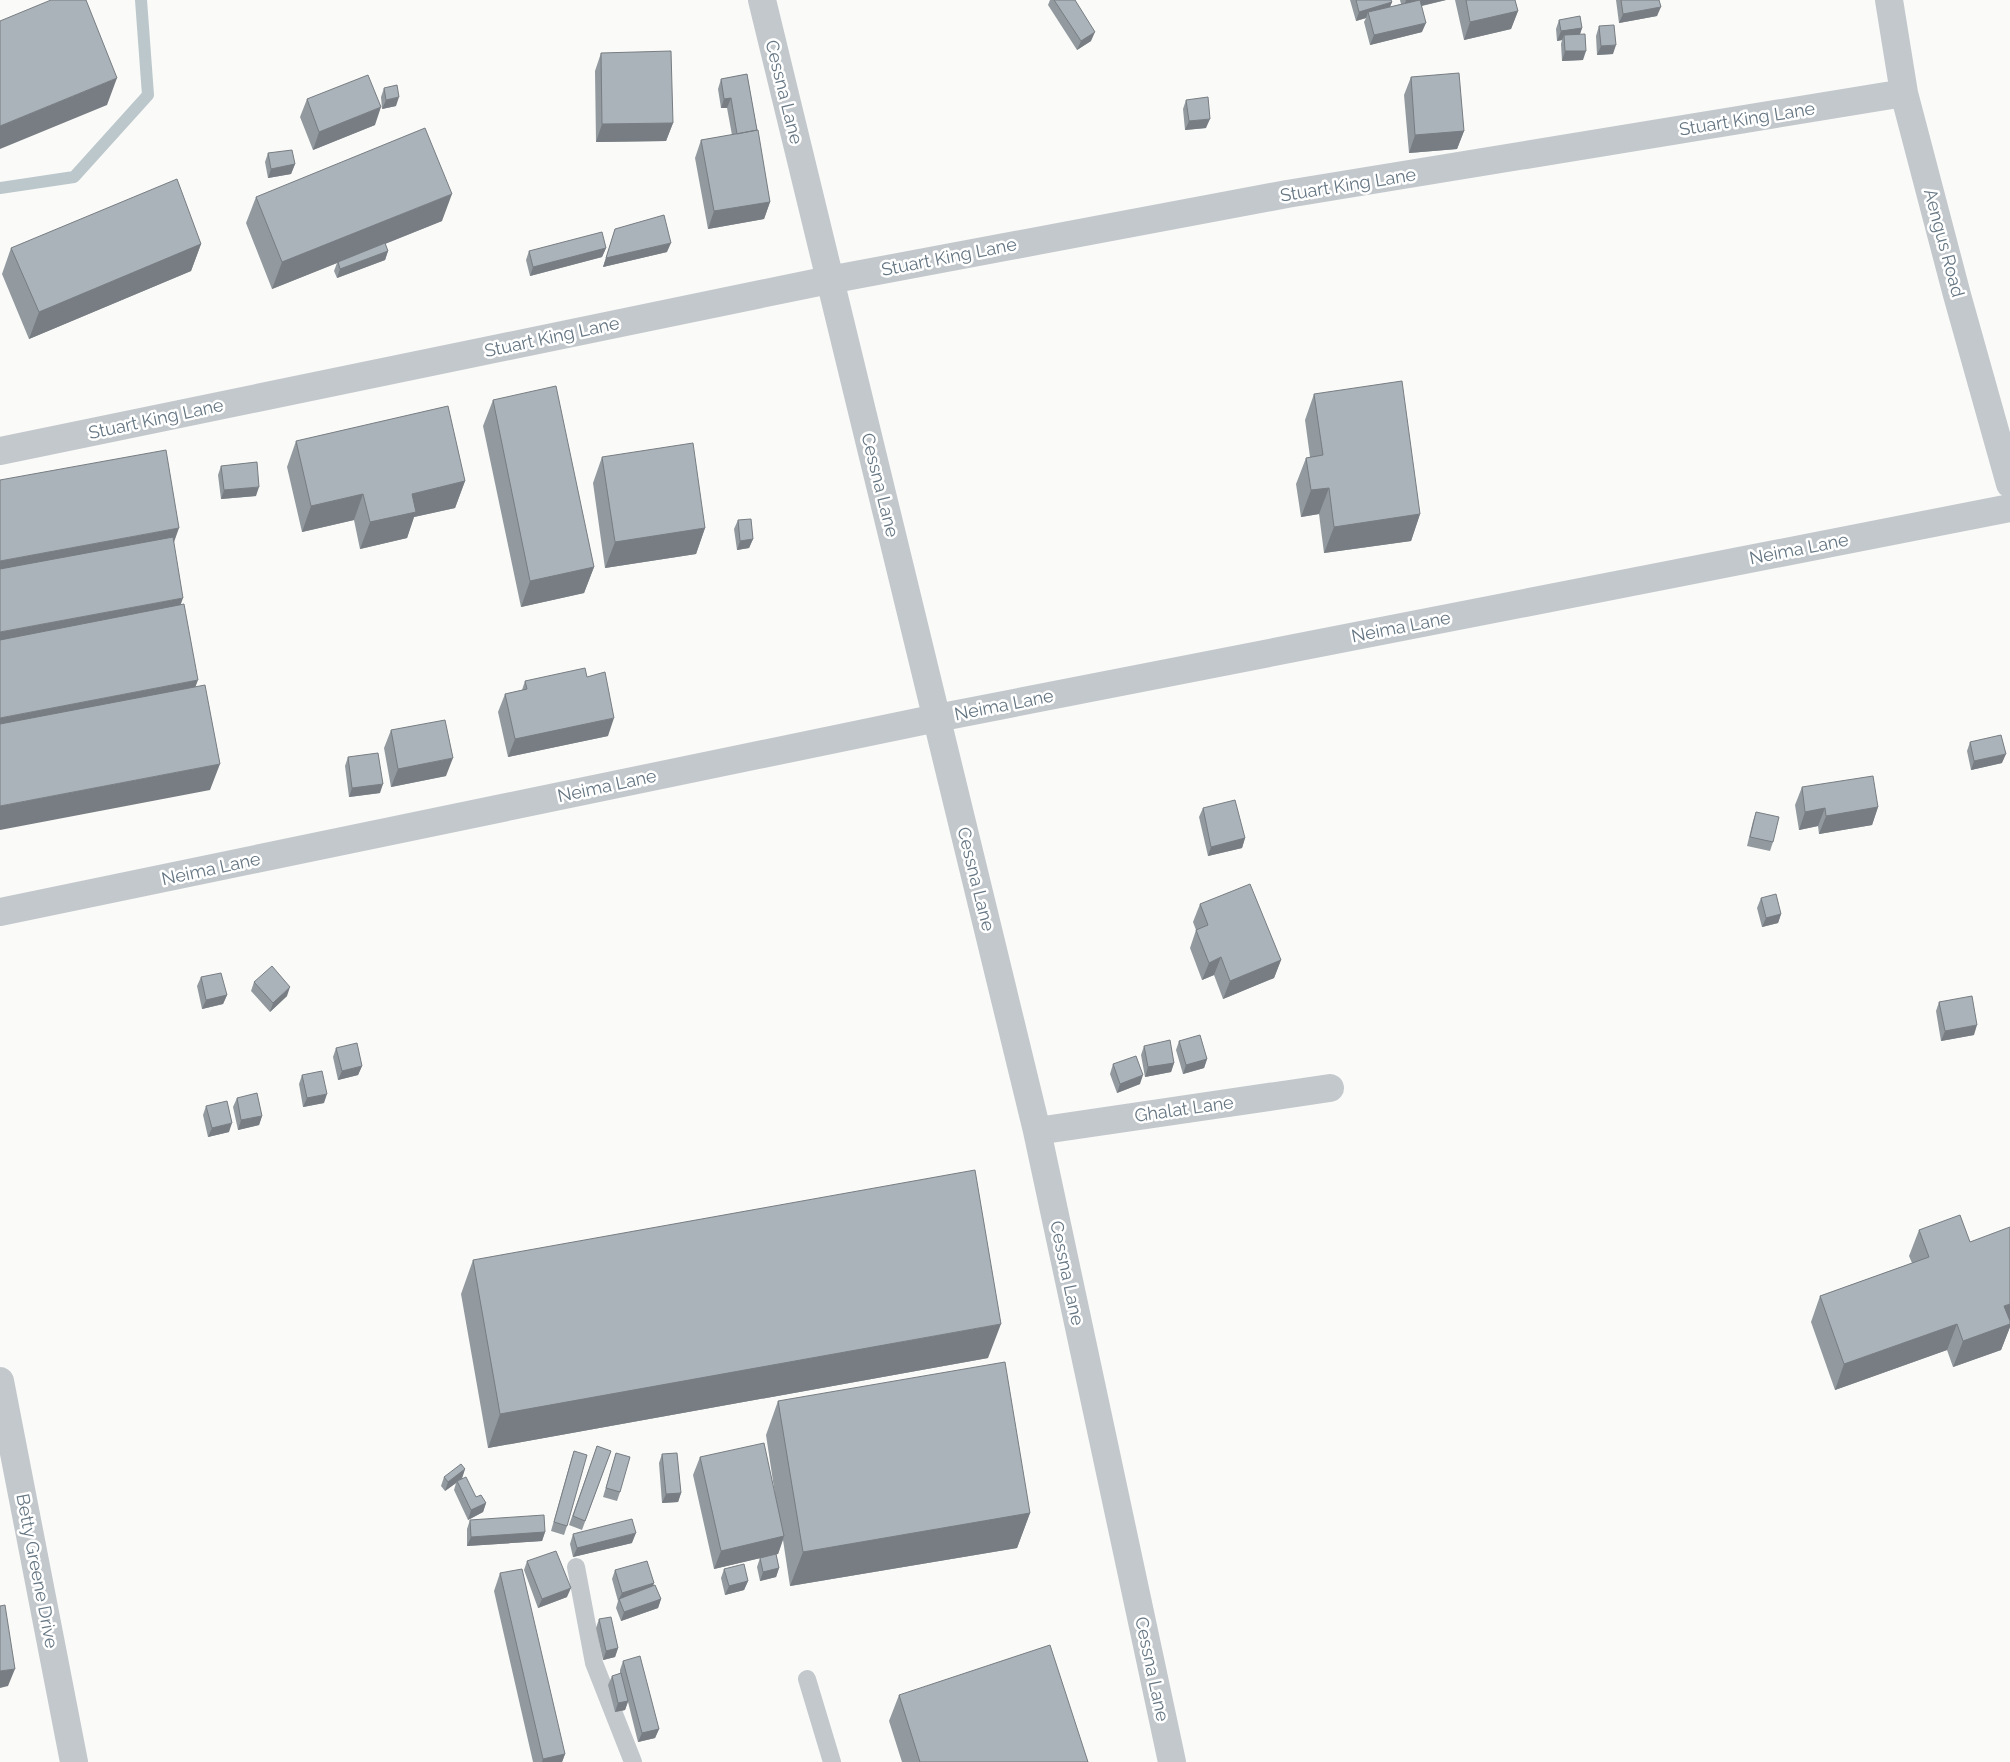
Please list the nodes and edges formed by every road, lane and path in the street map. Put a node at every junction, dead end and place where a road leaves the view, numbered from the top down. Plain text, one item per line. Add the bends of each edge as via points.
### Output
1 (762, 0) edge
2 (1889, 0) edge
3 (1904, 93) junction
4 (829, 280) junction
5 (0, 451) edge
6 (2010, 484) edge
7 (2010, 508) edge
8 (937, 718) junction
9 (0, 912) edge
10 (1330, 1088) dead end
11 (1037, 1131) junction
12 (0, 1381) edge
13 (576, 1567) dead end
14 (807, 1679) dead end
15 (74, 1762) edge
16 (632, 1762) edge
17 (832, 1762) edge
18 (1172, 1762) edge

1 - 4 street, Cessna Lane
2 - 3 street, Aengus Road
3 - 4 street, Stuart King Lane via 1287,194
3 - 6 street, Aengus Road
4 - 5 street, Stuart King Lane
4 - 8 street, Cessna Lane
7 - 8 street, Neima Lane
8 - 9 street, Neima Lane
8 - 11 street, Cessna Lane
10 - 11 street, Ghalat Lane
11 - 18 street, Cessna Lane
12 - 15 street, Betty Greene Drive
13 - 16 lane via 594,1663
14 - 17 lane

